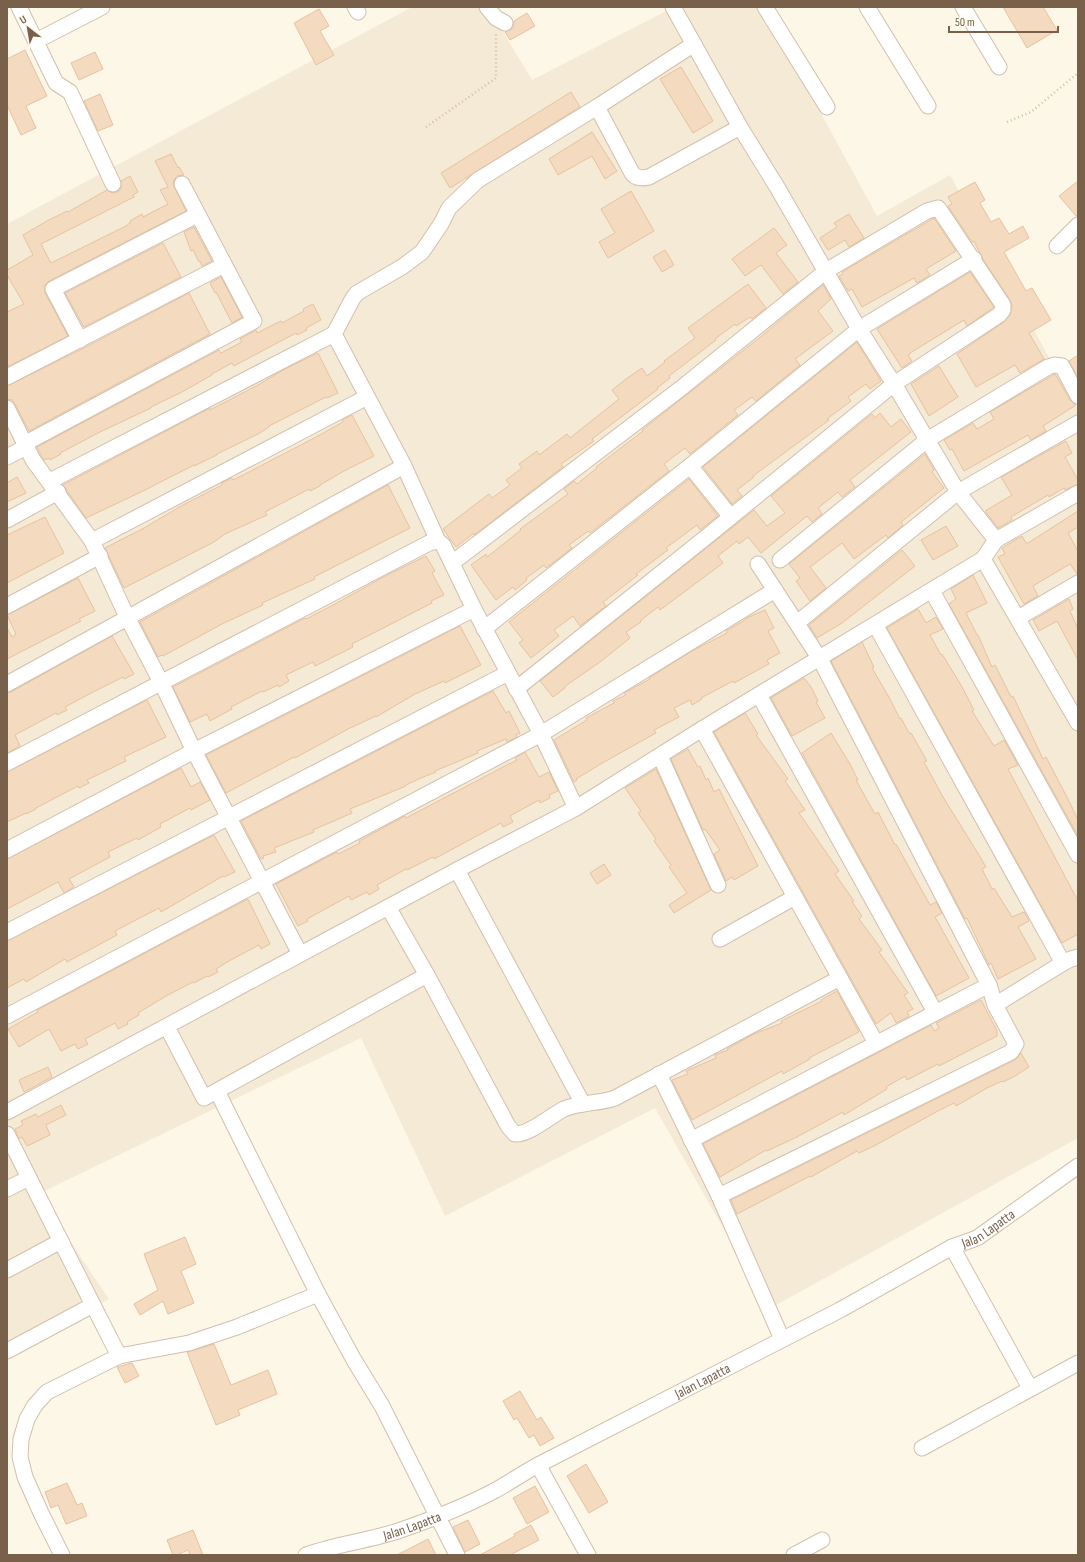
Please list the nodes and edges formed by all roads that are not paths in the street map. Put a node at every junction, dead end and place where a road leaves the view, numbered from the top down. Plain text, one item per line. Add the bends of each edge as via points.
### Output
1 (19, 7) edge
2 (102, 7) edge
3 (673, 7) edge
4 (766, 7) edge
5 (867, 7) edge
6 (963, 7) edge
7 (36, 41) junction
8 (694, 44) junction
9 (1000, 67) dead end
10 (928, 106) dead end
11 (597, 107) junction
12 (827, 108) dead end
13 (740, 127) junction
14 (113, 184) dead end
15 (182, 184) dead end
16 (197, 215) junction
17 (1078, 225) edge
18 (1057, 246) dead end
19 (974, 260) junction
20 (224, 265) junction
21 (826, 271) junction
22 (859, 328) junction
23 (334, 334) junction
24 (80, 340) junction
25 (7, 377) edge
26 (894, 384) junction
27 (1078, 396) edge
28 (367, 397) junction
29 (7, 408) edge
30 (1076, 430) edge
31 (927, 440) junction
32 (25, 445) junction
33 (7, 457) edge
34 (404, 466) junction
35 (690, 466) junction
36 (54, 487) junction
37 (958, 492) junction
38 (1078, 493) edge
39 (731, 517) junction
40 (7, 520) edge
41 (996, 540) junction
42 (92, 541) junction
43 (438, 541) junction
44 (100, 556) junction
45 (983, 559) junction
46 (780, 560) dead end
47 (452, 563) junction
48 (758, 564) dead end
49 (1076, 588) edge
50 (775, 590) junction
51 (932, 591) junction
52 (7, 606) edge
53 (474, 609) junction
54 (127, 617) junction
55 (1018, 618) junction
56 (797, 623) junction
57 (876, 626) junction
58 (484, 629) junction
59 (820, 659) junction
60 (508, 673) junction
61 (7, 684) edge
62 (162, 684) junction
63 (516, 689) junction
64 (759, 695) junction
65 (1078, 723) edge
66 (702, 729) junction
67 (541, 734) junction
68 (194, 751) junction
69 (660, 756) junction
70 (7, 763) edge
71 (576, 808) junction
72 (228, 817) junction
73 (7, 850) edge
74 (1078, 855) edge
75 (457, 870) junction
76 (262, 882) junction
77 (718, 885) dead end
78 (795, 897) junction
79 (388, 907) junction
80 (7, 932) edge
81 (720, 939) dead end
82 (300, 954) junction
83 (1078, 957) edge
84 (1063, 963) junction
85 (427, 975) junction
86 (840, 978) junction
87 (989, 985) junction
88 (995, 1004) junction
89 (935, 1012) junction
90 (7, 1016) edge
91 (167, 1027) junction
92 (876, 1043) junction
93 (659, 1074) junction
94 (217, 1091) junction
95 (583, 1104) junction
96 (7, 1112) edge
97 (7, 1134) edge
98 (691, 1140) junction
99 (1078, 1166) edge
100 (29, 1178) junction
101 (7, 1189) edge
102 (719, 1196) junction
103 (61, 1241) junction
104 (952, 1248) junction
105 (7, 1270) edge
106 (318, 1294) junction
107 (93, 1305) junction
108 (782, 1338) junction
109 (7, 1351) edge
110 (120, 1356) junction
111 (1078, 1363) edge
112 (1030, 1388) junction
113 (922, 1448) dead end
114 (538, 1464) junction
115 (436, 1516) junction
116 (822, 1540) dead end
117 (62, 1555) edge
118 (306, 1555) edge
119 (456, 1555) edge
120 (588, 1555) edge
121 (794, 1555) edge

1 - 7 street
2 - 7 street
3 - 8 street
4 - 12 street
5 - 10 street
6 - 9 street
7 - 14 street via 56,83 70,92
8 - 11 street
8 - 13 street
11 - 13 street via 632,173 639,178 649,177
11 - 23 street via 478,180 449,208 422,252 402,267 357,293
13 - 21 street
15 - 16 street
16 - 20 street
16 - 24 street via 53,289
17 - 18 street
19 - 21 street via 938,208
19 - 22 street
19 - 26 street via 1003,306 1001,312
20 - 24 street
20 - 32 street via 254,321
21 - 22 street
21 - 47 street via 680,389
22 - 26 street
22 - 35 street
23 - 28 street
23 - 36 street
24 - 25 street
26 - 31 street
26 - 39 street
27 - 31 street via 1062,366 1054,365
28 - 34 street
28 - 42 street
29 - 32 street
30 - 37 street
31 - 37 street
31 - 46 street
32 - 33 street
32 - 36 street
34 - 43 street
34 - 54 street
35 - 39 street
35 - 58 street
36 - 40 street
36 - 42 street
37 - 41 street
37 - 56 street
38 - 41 street
39 - 63 street
41 - 45 street
42 - 44 street
43 - 47 street via 442,543
43 - 62 street via 429,543
44 - 52 street
44 - 54 street
45 - 51 street
45 - 55 street
47 - 53 street
48 - 50 street
49 - 55 street
50 - 56 street
50 - 67 street
51 - 57 street
51 - 74 street
53 - 58 street
53 - 68 street
54 - 61 street
54 - 62 street
55 - 65 street
56 - 59 street
57 - 59 street
57 - 84 street
58 - 60 street
59 - 64 street
59 - 87 street
60 - 63 street
60 - 72 street
62 - 68 street
62 - 70 street
63 - 67 street
64 - 66 street
64 - 89 street
66 - 69 street
66 - 78 street
67 - 71 street
67 - 76 street
68 - 72 street
68 - 73 street
69 - 71 street
69 - 77 street
71 - 75 street
72 - 76 street
72 - 80 street
75 - 79 street
75 - 95 street
76 - 82 street
76 - 90 street
78 - 81 street
78 - 86 street
79 - 82 street
79 - 85 street
82 - 91 street
83 - 84 street
84 - 88 street
85 - 94 street
85 - 95 street via 508,1126 515,1134 523,1133 564,1109
86 - 92 street
86 - 93 street
87 - 88 street
87 - 89 street
88 - 102 street via 1016,1042 1011,1052
89 - 92 street
91 - 94 street via 202,1097
91 - 96 street
92 - 98 street
93 - 95 street via 615,1098
93 - 98 street
94 - 106 street
97 - 100 street
98 - 102 street
99 - 104 street, Jalan Lapatta via 977,1238
100 - 101 street
100 - 103 street
102 - 108 street
103 - 105 street
103 - 107 street
104 - 108 street, Jalan Lapatta via 840,1310
104 - 112 street
106 - 110 street via 237,1327 189,1342
106 - 115 street via 382,1406
107 - 109 street
107 - 110 street
108 - 114 street, Jalan Lapatta
110 - 117 street via 47,1392 34,1405 21,1439 20,1457 25,1477
111 - 112 street
112 - 113 street
114 - 115 street, Jalan Lapatta via 493,1491
114 - 120 street
115 - 118 street, Jalan Lapatta via 382,1535
115 - 119 street
116 - 121 street

